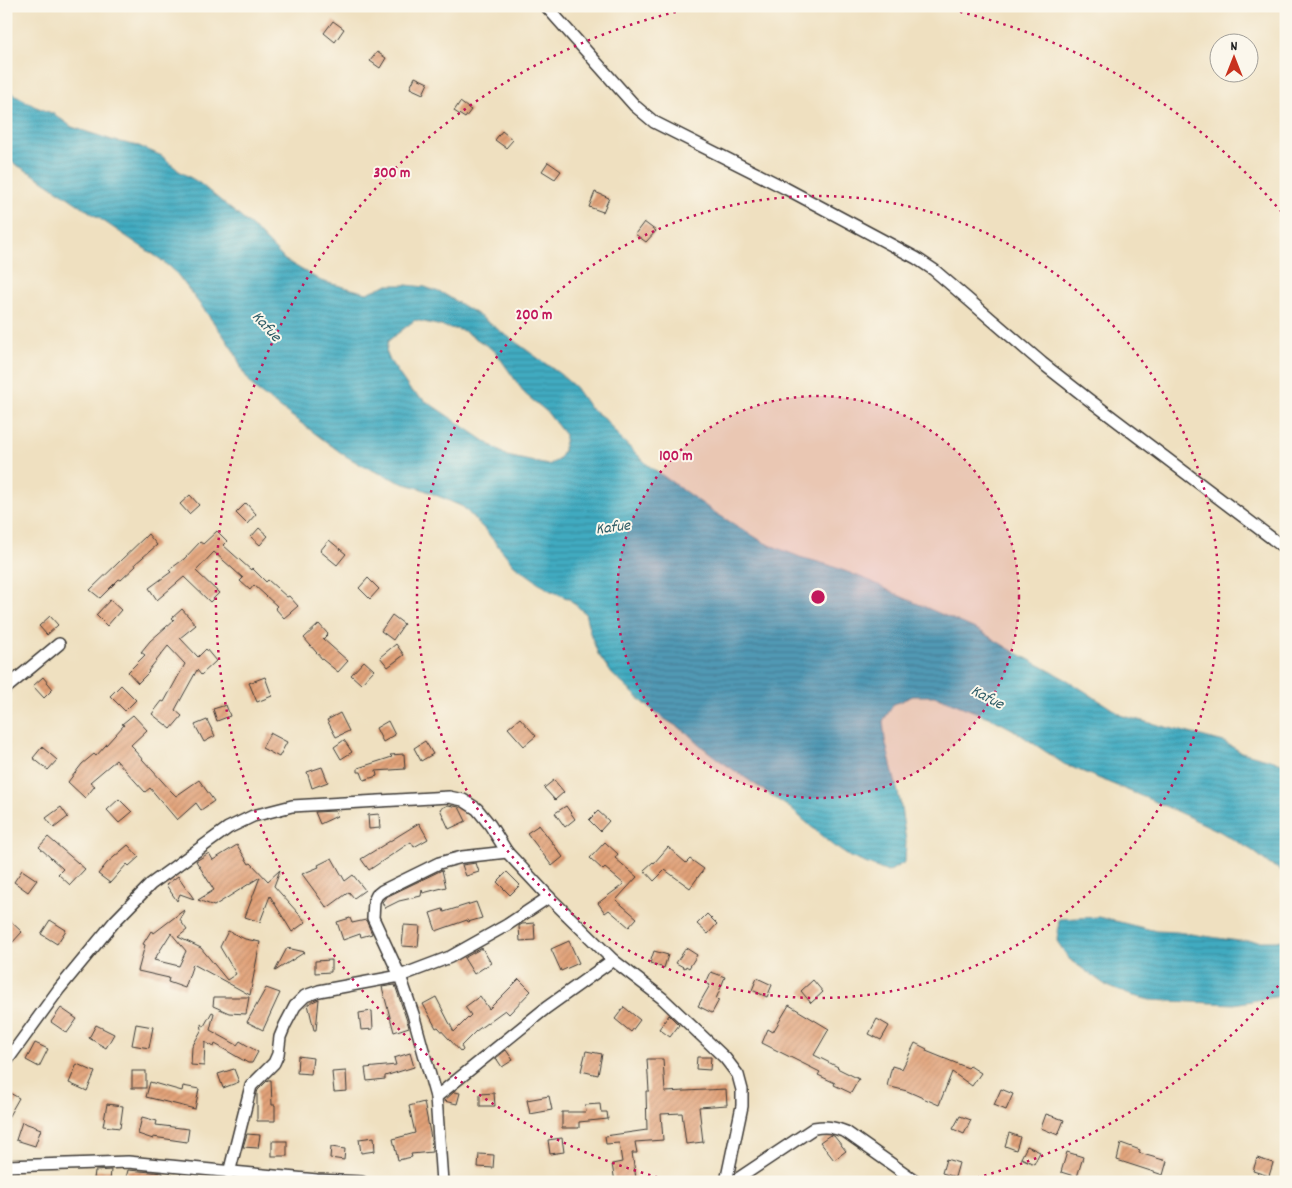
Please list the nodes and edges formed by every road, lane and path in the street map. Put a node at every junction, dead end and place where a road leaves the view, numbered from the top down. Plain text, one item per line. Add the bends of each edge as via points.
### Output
1 (546, 6) edge
2 (1286, 549) edge
3 (59, 644) dead end
4 (6, 688) edge
5 (507, 852) junction
6 (550, 897) junction
7 (613, 960) junction
8 (400, 976) junction
9 (6, 1062) edge
10 (436, 1097) junction
11 (6, 1166) edge
12 (229, 1173) junction
13 (902, 1178) edge
14 (362, 1182) edge
15 (442, 1182) edge
16 (726, 1182) edge
17 (733, 1182) edge
18 (916, 1182) edge

1 - 2 street via 635,106 654,122 785,188 934,270 1088,399
3 - 4 street
5 - 6 street
5 - 8 street via 439,862 376,895 373,918
5 - 9 street via 477,809 463,800 449,797 292,806 253,816 228,828 152,884 115,921 71,974
6 - 7 street
6 - 8 street via 450,957
7 - 10 street via 546,1008
7 - 16 street via 662,998 726,1058 738,1075 742,1106
8 - 10 street
8 - 12 street via 305,996 295,1006 280,1037 274,1063 251,1086
10 - 15 street
11 - 12 street via 128,1162
12 - 14 street
13 - 17 street via 846,1132 825,1126 814,1128
13 - 18 street

